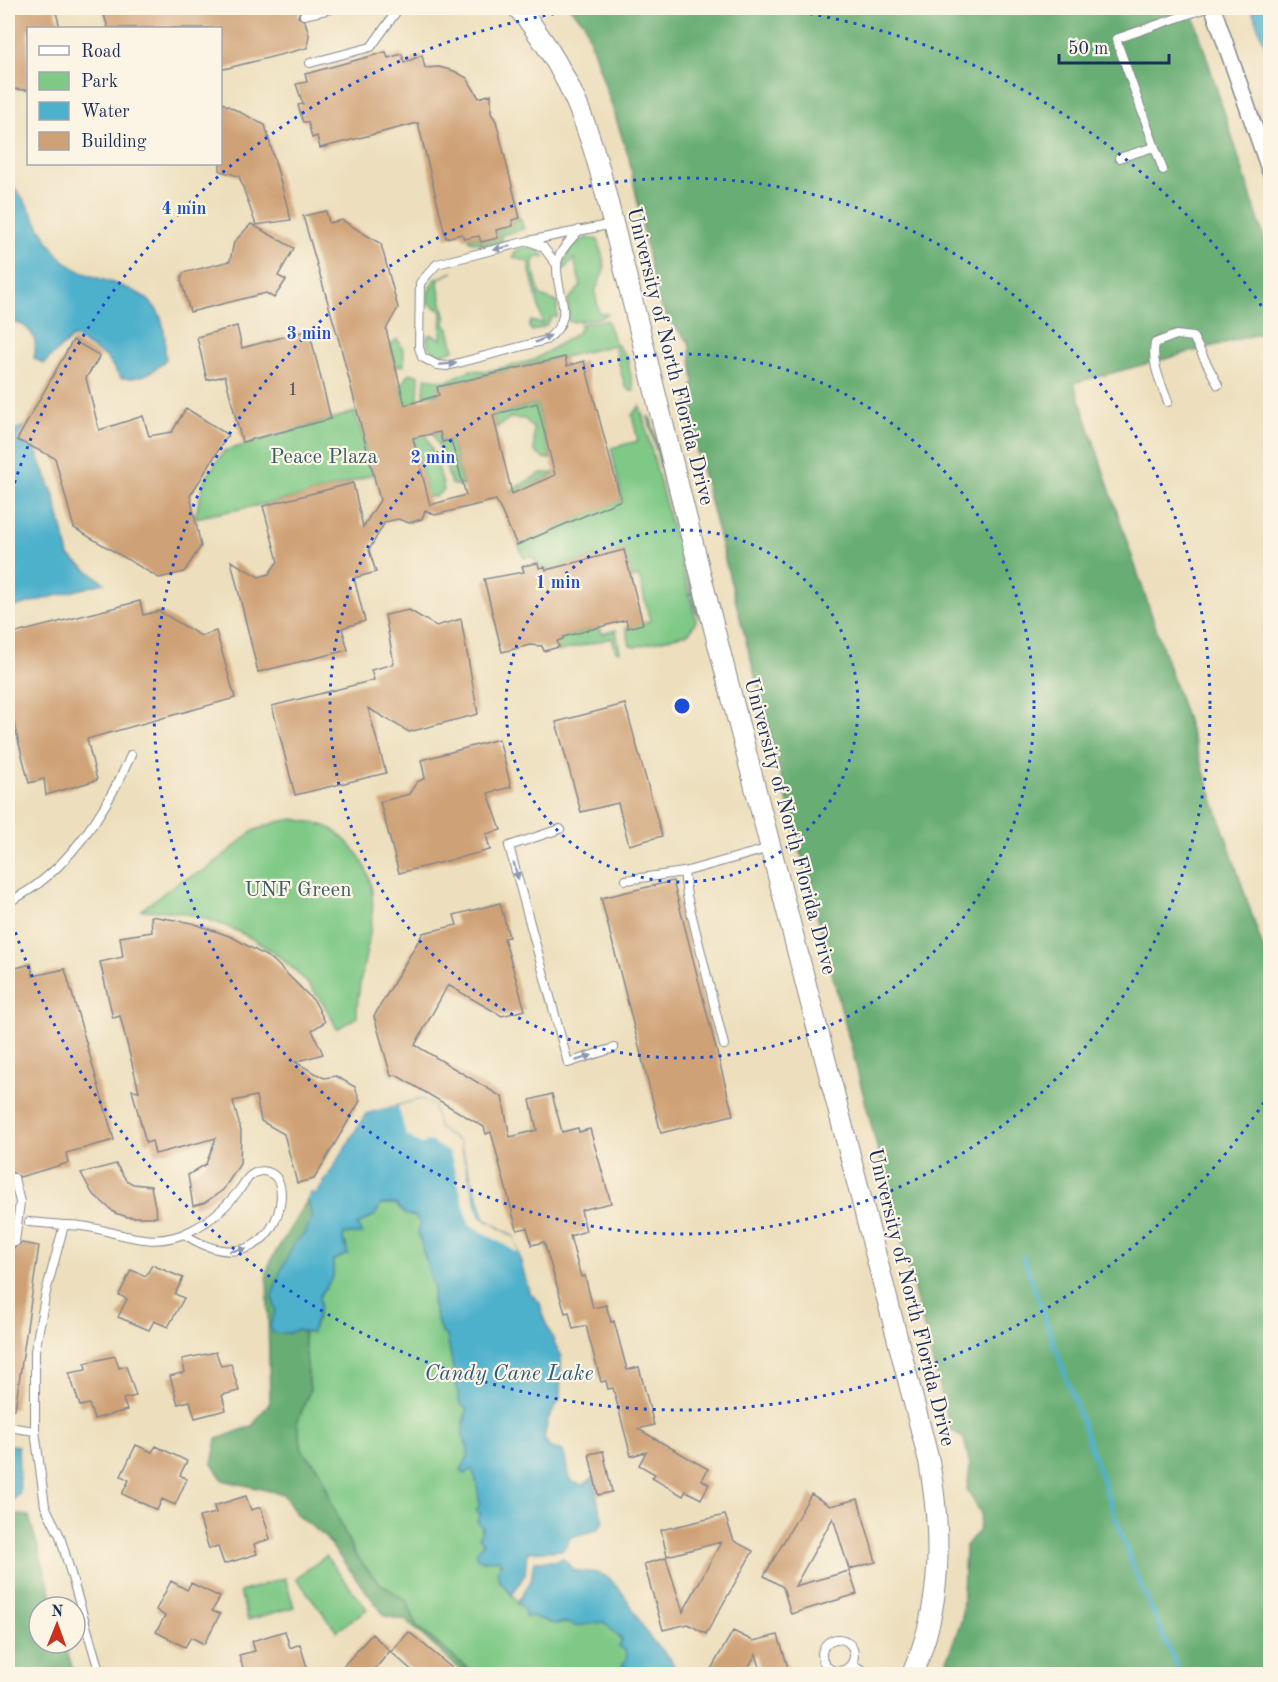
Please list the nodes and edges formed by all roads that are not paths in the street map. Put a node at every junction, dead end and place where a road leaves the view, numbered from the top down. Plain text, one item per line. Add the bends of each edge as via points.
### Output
1 (335, 8) edge
2 (399, 8) edge
3 (518, 8) edge
4 (1206, 8) edge
5 (1213, 8) edge
6 (304, 15) dead end
7 (310, 63) dead end
8 (1154, 147) junction
9 (1119, 158) dead end
10 (1162, 170) dead end
11 (1270, 172) edge
12 (613, 224) junction
13 (579, 230) junction
14 (528, 241) junction
15 (557, 265) junction
16 (1218, 385) dead end
17 (1168, 402) dead end
18 (131, 754) dead end
19 (560, 829) dead end
20 (771, 847) junction
21 (684, 872) junction
22 (626, 880) dead end
23 (8, 902) edge
24 (724, 1045) dead end
25 (614, 1048) dead end
26 (14, 1178) dead end
27 (29, 1221) dead end
28 (64, 1225) junction
29 (184, 1234) junction
30 (15, 1242) dead end
31 (8, 1427) edge
32 (35, 1431) junction
33 (851, 1664) junction
34 (100, 1674) edge
35 (870, 1674) edge
36 (912, 1674) edge

1 - 6 lane
2 - 7 lane via 371,47
3 - 12 street, University of North Florida Drive via 542,35 572,89 586,122
4 - 8 lane via 1116,39
5 - 11 street
8 - 9 lane
8 - 10 lane
12 - 13 lane
12 - 20 street, University of North Florida Drive
13 - 14 lane
13 - 15 lane via 564,248
14 - 15 lane via 543,247
14 -> 15 lane via 437,264 426,273 420,283 422,357 447,366 546,340 556,333 564,314
16 - 17 lane via 1193,337 1176,335 1155,343 1153,353
18 - 23 lane via 102,814 59,864
19 -> 25 lane via 509,846 568,1063
20 - 21 lane
20 - 36 street, University of North Florida Drive via 929,1461 937,1506 940,1548 935,1605
21 - 22 lane
21 - 24 lane
26 - 30 lane, bridge via 20,1202
27 - 28 lane
28 - 29 lane via 85,1224 128,1239
28 - 32 lane via 35,1351
29 -> 29 lane via 200,1245 220,1251 242,1252 260,1242 273,1227 278,1212 281,1192 276,1176 257,1171 220,1211
31 - 32 lane
32 - 34 lane via 45,1506 60,1536
33 - 33 lane via 854,1652 849,1643 834,1640 826,1646 823,1656 827,1666 841,1671
33 - 35 lane

